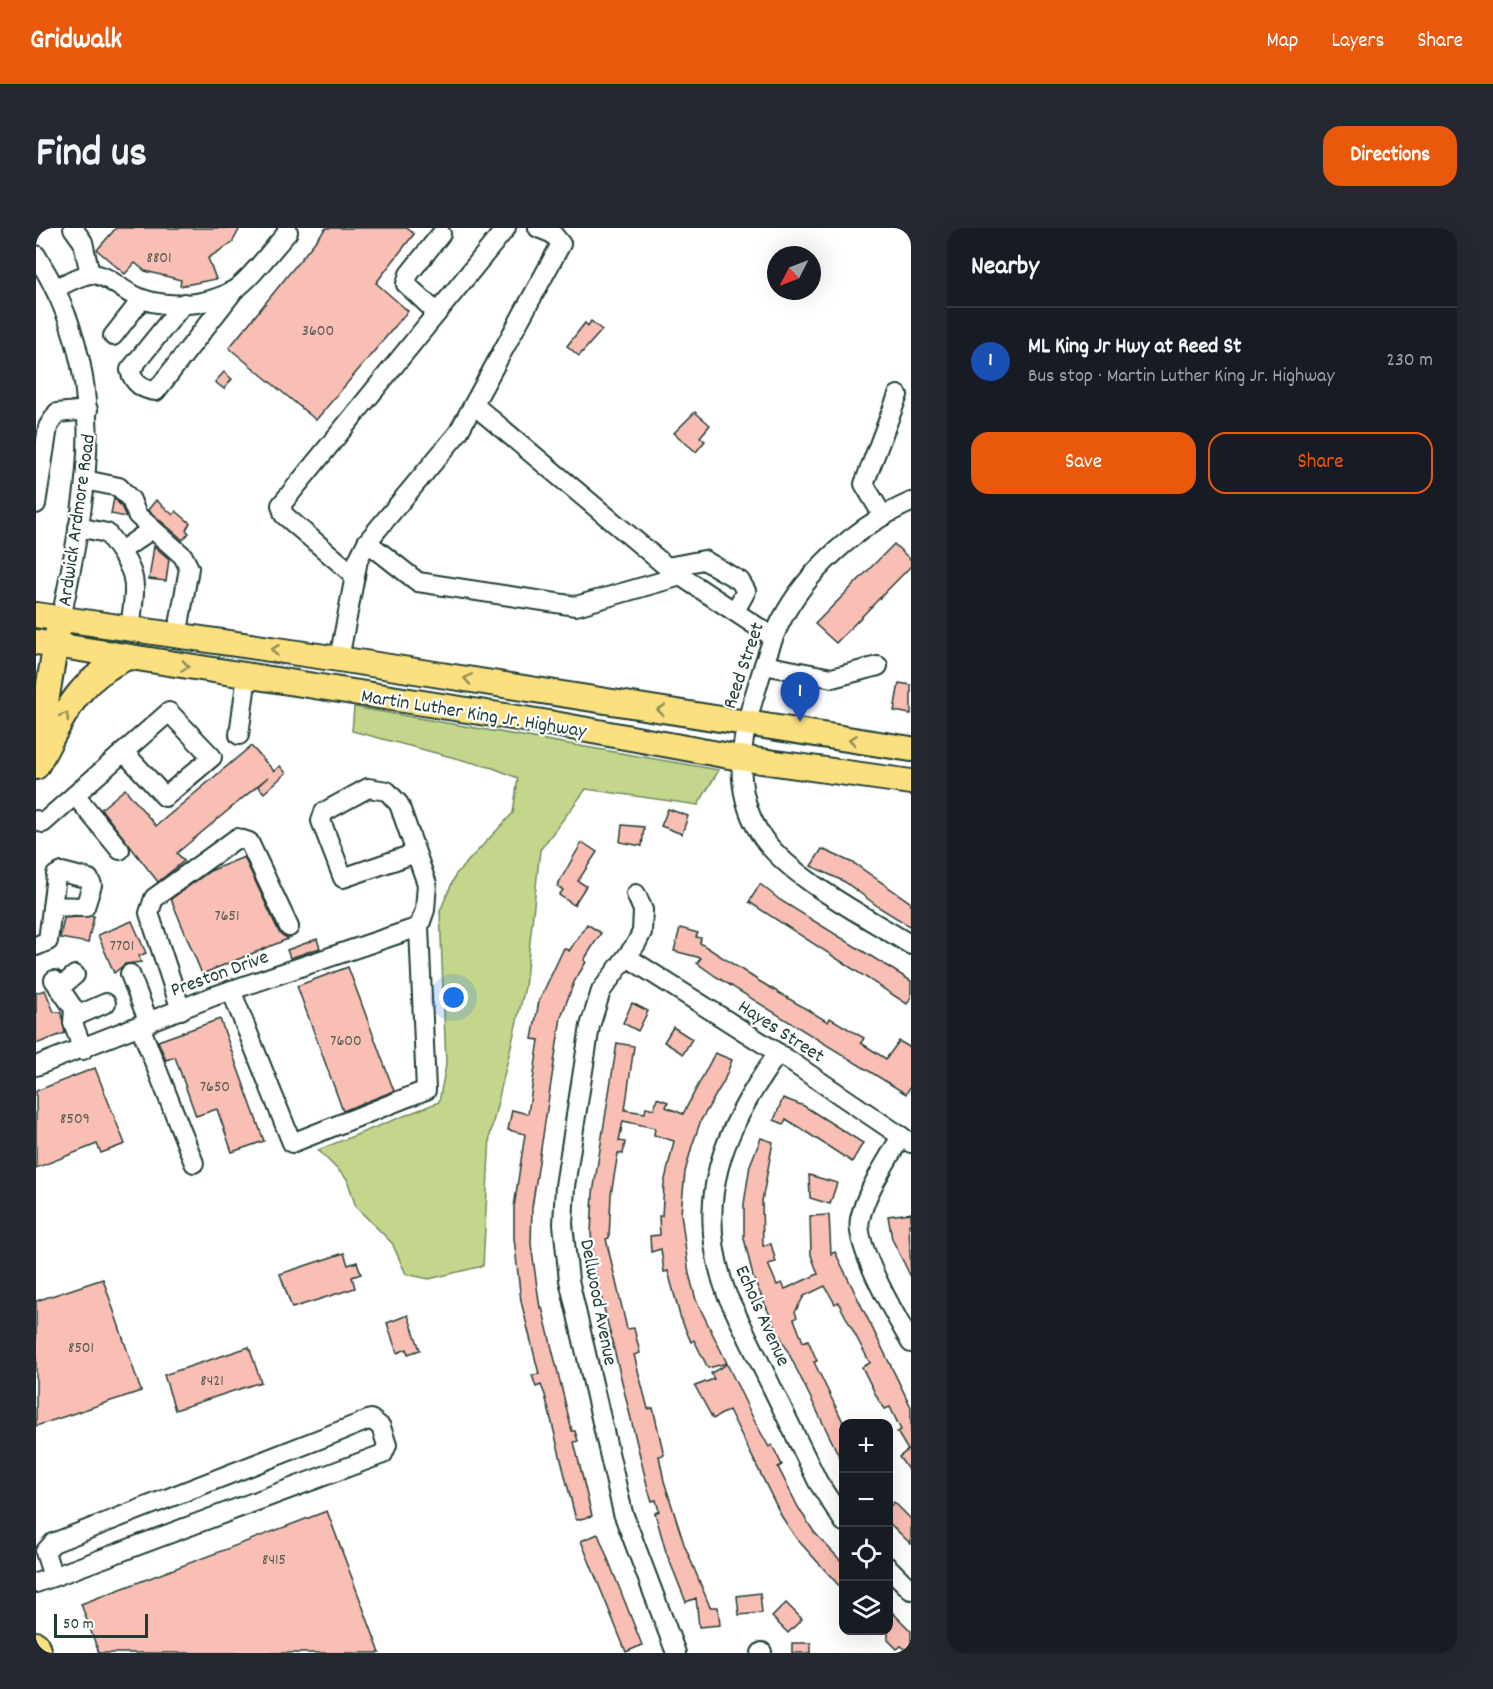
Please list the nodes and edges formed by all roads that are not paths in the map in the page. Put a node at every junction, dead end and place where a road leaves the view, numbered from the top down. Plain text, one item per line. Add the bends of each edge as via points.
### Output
1 (287, 228) edge
2 (506, 228) edge
3 (538, 228) edge
4 (82, 233) edge
5 (441, 234) dead end
6 (36, 255) edge
7 (90, 274) junction
8 (55, 288) junction
9 (235, 289) junction
10 (142, 299) junction
11 (184, 303) junction
12 (437, 313) junction
13 (113, 336) dead end
14 (898, 395) dead end
15 (474, 405) junction
16 (88, 410) junction
17 (57, 413) junction
18 (36, 421) edge
19 (85, 480) junction
20 (911, 502) edge
21 (36, 504) edge
22 (883, 516) junction
23 (78, 527) junction
24 (152, 529) junction
25 (367, 542) junction
26 (121, 551) junction
27 (674, 571) junction
28 (355, 576) junction
29 (735, 612) junction
30 (36, 615) edge
31 (61, 619) junction
32 (130, 630) junction
33 (177, 637) junction
34 (773, 637) junction
35 (46, 643) edge
36 (128, 657) junction
37 (339, 658) junction
38 (764, 665) junction
39 (878, 666) dead end
40 (247, 675) junction
41 (746, 724) junction
42 (238, 735) dead end
43 (911, 749) edge
44 (124, 752) junction
45 (36, 758) edge
46 (740, 758) junction
47 (36, 767) edge
48 (911, 782) edge
49 (75, 795) junction
50 (36, 820) edge
51 (120, 850) dead end
52 (416, 853) junction
53 (636, 894) dead end
54 (52, 906) dead end
55 (289, 927) dead end
56 (419, 927) junction
57 (911, 945) edge
58 (36, 946) edge
59 (627, 957) junction
60 (130, 974) dead end
61 (75, 975) dead end
62 (231, 990) junction
63 (106, 1003) dead end
64 (181, 1010) junction
65 (74, 1017) junction
66 (145, 1024) junction
67 (83, 1050) junction
68 (778, 1053) junction
69 (36, 1066) edge
70 (906, 1140) edge
71 (194, 1163) dead end
72 (911, 1343) edge
73 (839, 1516) edge
74 (893, 1572) edge
75 (44, 1580) edge
76 (911, 1590) edge
77 (36, 1644) edge
78 (39, 1653) edge
79 (676, 1653) edge

1 - 9 street via 288,232
2 - 12 street
3 - 15 street via 553,234 561,244
4 - 7 street
5 - 12 street via 408,274 406,284
6 - 8 street, Ardwick Ardmore Road
7 - 8 street
7 - 10 street via 102,276
8 - 16 street, Ardwick Ardmore Road via 79,353
9 - 11 street via 210,301
9 - 11 street via 156,391 146,390 132,378 130,370
10 - 11 street
10 - 13 street
12 - 28 street via 281,505 284,515
14 - 22 street via 864,484
15 - 25 street via 458,433
15 - 27 street
16 - 17 street
16 - 19 street, Ardwick Ardmore Road
17 - 18 street
17 - 21 street via 48,427
19 - 23 street, Ardwick Ardmore Road
19 - 24 street via 119,487 131,500 137,515
20 - 22 street, Reed Street
22 - 34 street, Reed Street via 819,569 791,604
23 - 26 street via 107,533
23 - 31 street, Ardwick Ardmore Road
24 - 26 street
24 - 33 street via 183,556 189,568
25 - 27 street via 418,582 576,606
25 - 28 street
26 - 32 street via 136,580
27 - 29 street
27 - 29 street via 704,560 741,581 746,591
28 - 37 street
29 - 34 street
30 - 31 main road, Martin Luther King Jr. Highway
31 - 32 main road, Martin Luther King Jr. Highway
31 - 35 main road, Ardwick Ardmore Road
32 - 33 main road, Martin Luther King Jr. Highway
37 -> 33 main road, Martin Luther King Jr. Highway
34 - 38 street, Reed Street
35 - 36 main road, Martin Luther King Jr. Highway
35 - 45 main road, Ardwick Ardmore Road
36 -> 40 main road, Martin Luther King Jr. Highway
47 -> 36 main road via 80,690 93,675
41 -> 37 main road, Martin Luther King Jr. Highway
38 - 39 street via 832,678
38 - 41 street, Reed Street
40 - 42 street
40 - 46 main road, Martin Luther King Jr. Highway
43 -> 41 main road, Martin Luther King Jr. Highway
41 - 46 street, Reed Street
44 - 44 street via 165,797 212,757 170,712
44 - 49 street
46 - 48 main road, Martin Luther King Jr. Highway
46 - 57 street, Reed Street via 745,806 770,848 790,868
49 - 50 street via 43,823
49 - 51 street
52 - 52 street via 399,804 387,791 368,788 324,812 321,821 343,878
52 - 56 street via 427,884
53 - 59 street, Dellwood Avenue via 643,910 643,926
54 - 58 street via 48,941
55 - 64 street via 249,842 237,838 154,898 149,913
56 - 62 street, Preston Drive
56 - 62 street via 426,1090 292,1143
59 - 68 street, Hayes Street
59 - 79 street, Dellwood Avenue via 601,991 591,1018 562,1224 569,1280 621,1504
60 - 66 street
61 - 65 street via 56,984 74,1009
62 - 64 street, Preston Drive
63 - 65 street
64 - 66 street, Preston Drive
65 - 67 street
66 - 67 street, Preston Drive
66 - 71 street
67 - 69 street, Preston Drive
68 - 70 street, Hayes Street
68 - 73 street, Echols Avenue via 744,1104 727,1142 712,1196 712,1237 727,1295 818,1482
70 - 72 street via 873,1188 859,1224 870,1263
74 - 76 street
75 - 75 street via 383,1454 387,1444 381,1427 371,1419 53,1543 45,1552
77 - 78 main road

